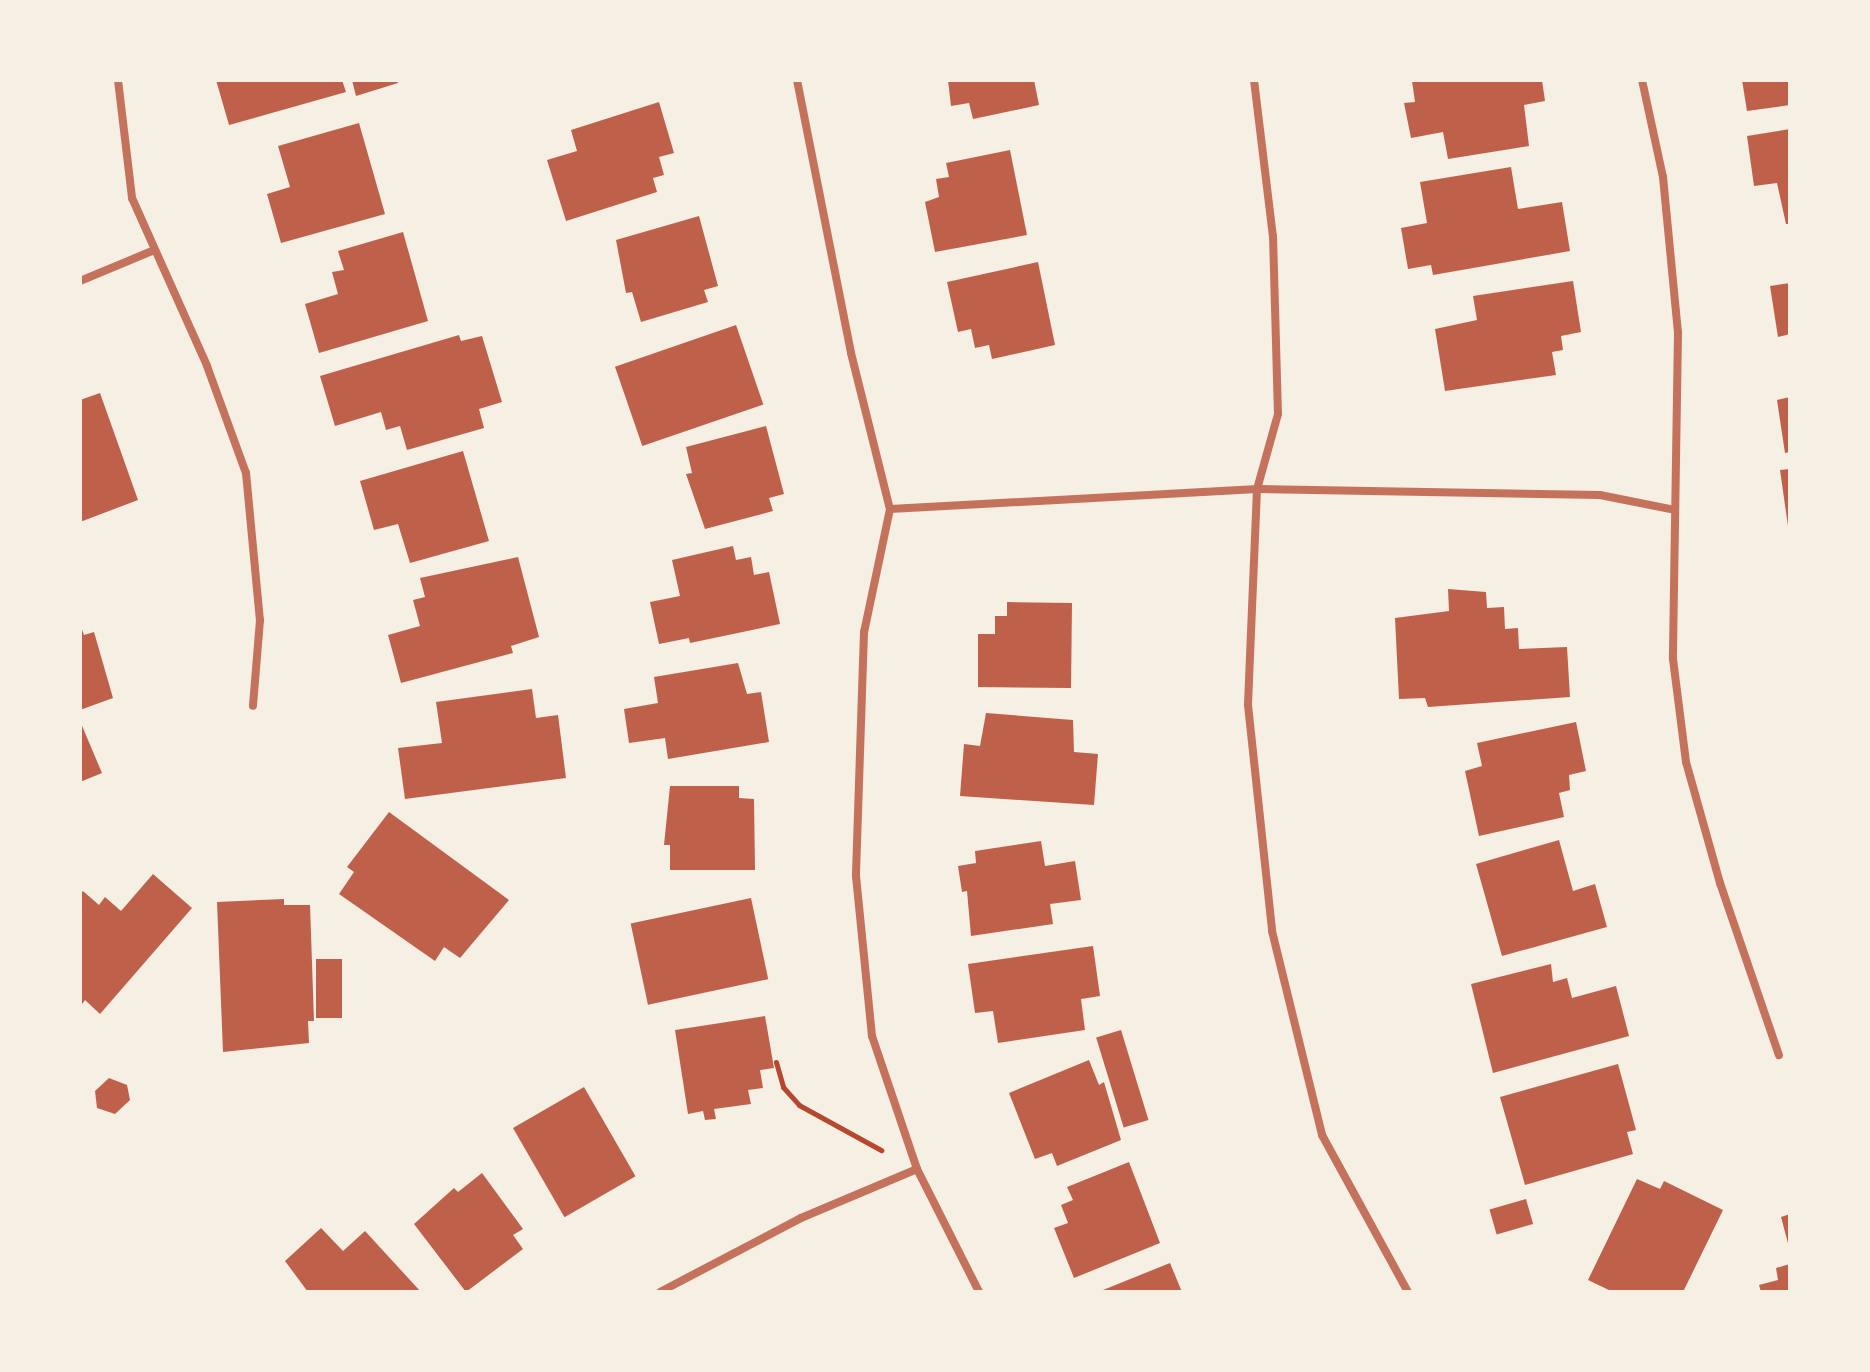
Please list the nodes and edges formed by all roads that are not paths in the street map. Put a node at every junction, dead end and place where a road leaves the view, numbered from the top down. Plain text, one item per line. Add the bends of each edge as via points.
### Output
1 (118, 80) edge
2 (797, 80) edge
3 (1254, 80) edge
4 (1642, 80) edge
5 (152, 251) junction
6 (80, 281) edge
7 (1257, 489) junction
8 (890, 509) junction
9 (1675, 510) junction
10 (253, 706) dead end
11 (1779, 1055) dead end
12 (917, 1169) junction
13 (660, 1292) edge
14 (979, 1292) edge
15 (1408, 1292) edge

1 - 5 street via 132,198
2 - 8 street via 851,353
3 - 7 street via 1273,236 1278,414
4 - 9 street via 1663,177 1678,332
5 - 6 street
5 - 10 street via 207,366 246,473 260,620
7 - 8 street
7 - 9 street via 1600,495
7 - 15 street via 1248,705 1272,931 1322,1135
8 - 12 street via 864,632 856,876 872,1036
9 - 11 street via 1673,659 1686,762 1720,883
12 - 13 street via 788,1224
12 - 14 street

